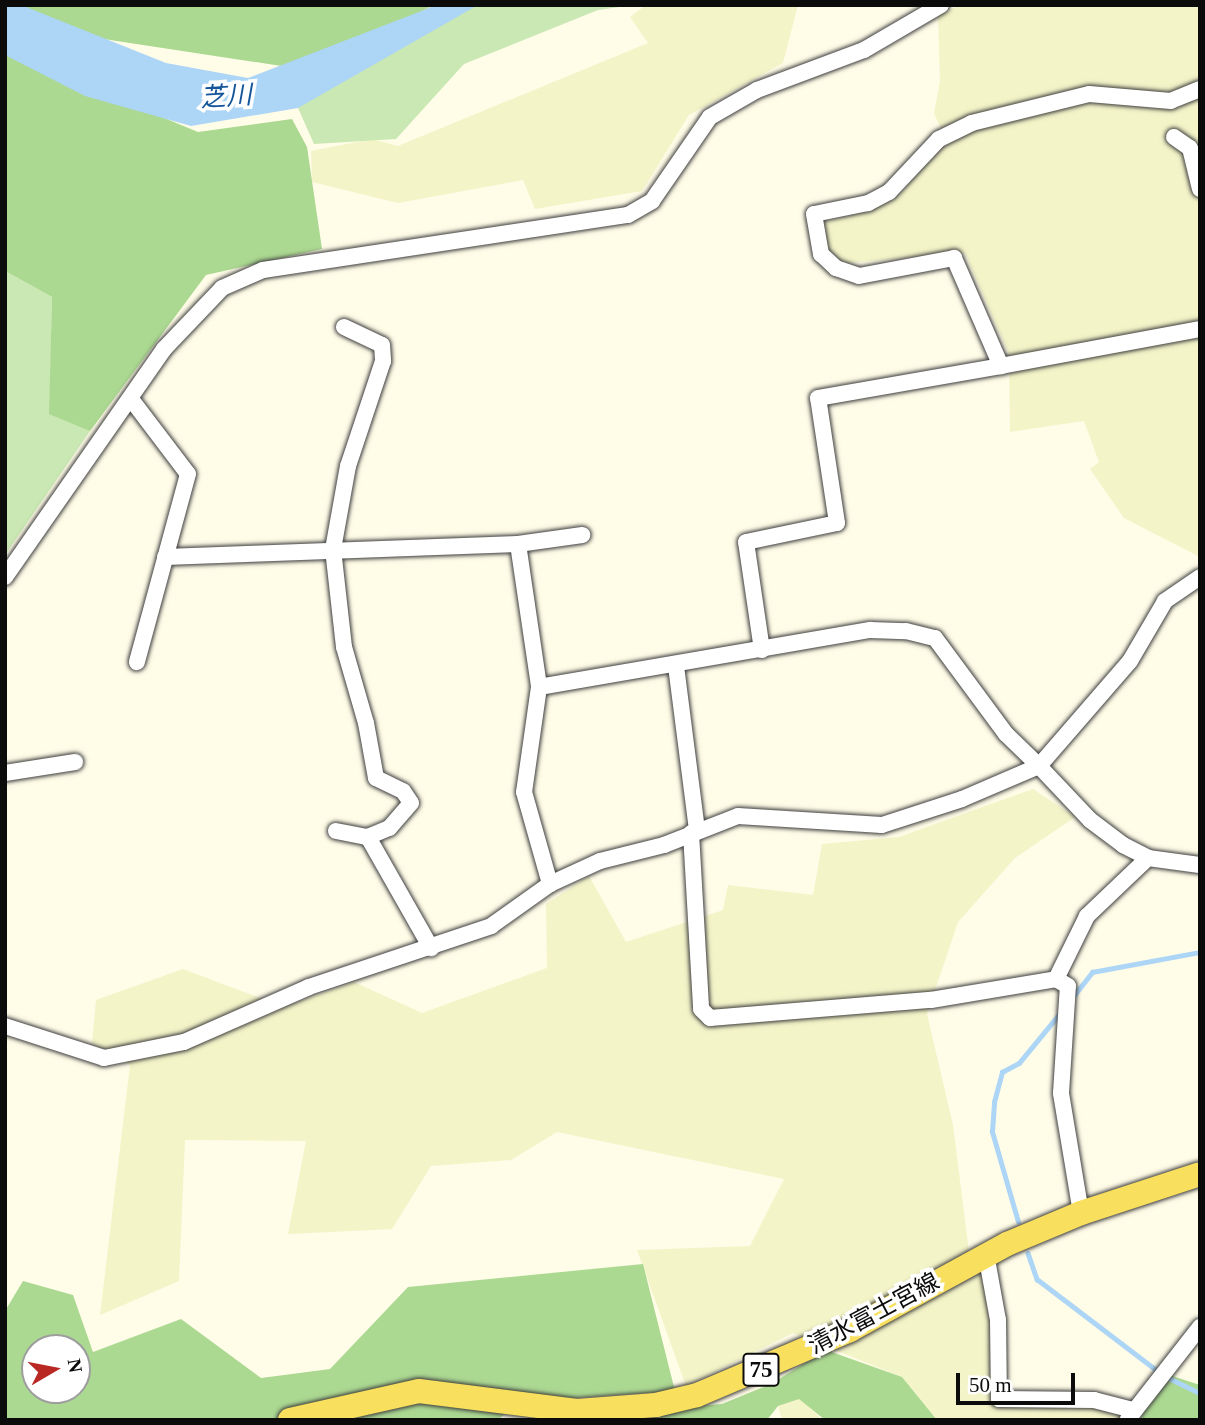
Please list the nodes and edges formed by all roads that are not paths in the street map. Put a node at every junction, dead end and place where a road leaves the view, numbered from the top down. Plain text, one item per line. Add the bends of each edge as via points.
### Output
1 (941, 5) edge
2 (1200, 89) edge
3 (1174, 137) dead end
4 (1200, 189) edge
5 (344, 327) dead end
6 (1200, 329) edge
7 (1001, 366) junction
8 (131, 399) junction
9 (582, 535) dead end
10 (518, 544) junction
11 (333, 549) junction
12 (165, 557) junction
13 (5, 577) edge
14 (1200, 577) edge
15 (762, 650) junction
16 (137, 662) dead end
17 (676, 666) junction
18 (539, 687) junction
19 (75, 762) dead end
20 (1039, 766) junction
21 (5, 773) edge
22 (336, 831) dead end
23 (694, 832) junction
24 (368, 837) junction
25 (1147, 858) junction
26 (1200, 864) edge
27 (550, 884) junction
28 (430, 948) junction
29 (1056, 979) junction
30 (5, 1026) edge
31 (1200, 1174) edge
32 (1082, 1213) junction
33 (986, 1254) junction
34 (1200, 1328) edge
35 (1130, 1415) edge
36 (290, 1420) edge

1 - 8 street via 864,50 757,90 710,117 652,201 628,215 263,270 222,288 164,349
2 - 7 street via 1171,101 1089,94 972,123 939,139 889,192 868,203 814,214 821,254 859,276 954,258
3 - 4 street via 1190,148
5 - 11 street via 382,345 383,361 348,466
6 - 7 street
7 - 15 street via 818,398 837,523 746,542
8 - 12 street via 188,474
8 - 13 street
9 - 10 street
10 - 11 street
10 - 18 street
11 - 12 street
11 - 24 street via 344,646 376,778 403,790 411,803 389,828
12 - 16 street
14 - 20 street via 1166,601 1130,661
15 - 17 street
15 - 20 street via 870,630 935,638 1006,734
17 - 18 street
17 - 23 street
18 - 27 street via 524,792
19 - 21 street
20 - 23 street via 882,825 839,825 762,814 738,816
20 - 25 street via 1090,820
22 - 24 street
23 - 27 street via 600,861
23 - 29 street via 701,1009 710,1018 931,1000
24 - 28 street
25 - 26 street
25 - 29 street via 1087,916
27 - 28 street via 491,926
28 - 30 street via 309,987 184,1042 126,1055 104,1058
29 - 32 street via 1068,986 1061,1093
31 - 32 main road, 清水富士宮線 / 75
32 - 33 main road, 清水富士宮線 / 75
33 - 35 street via 998,1320 999,1399 1094,1400
33 - 36 main road, 清水富士宮線 / 75 via 783,1361 696,1395 656,1405 577,1411 419,1391
34 - 35 street

